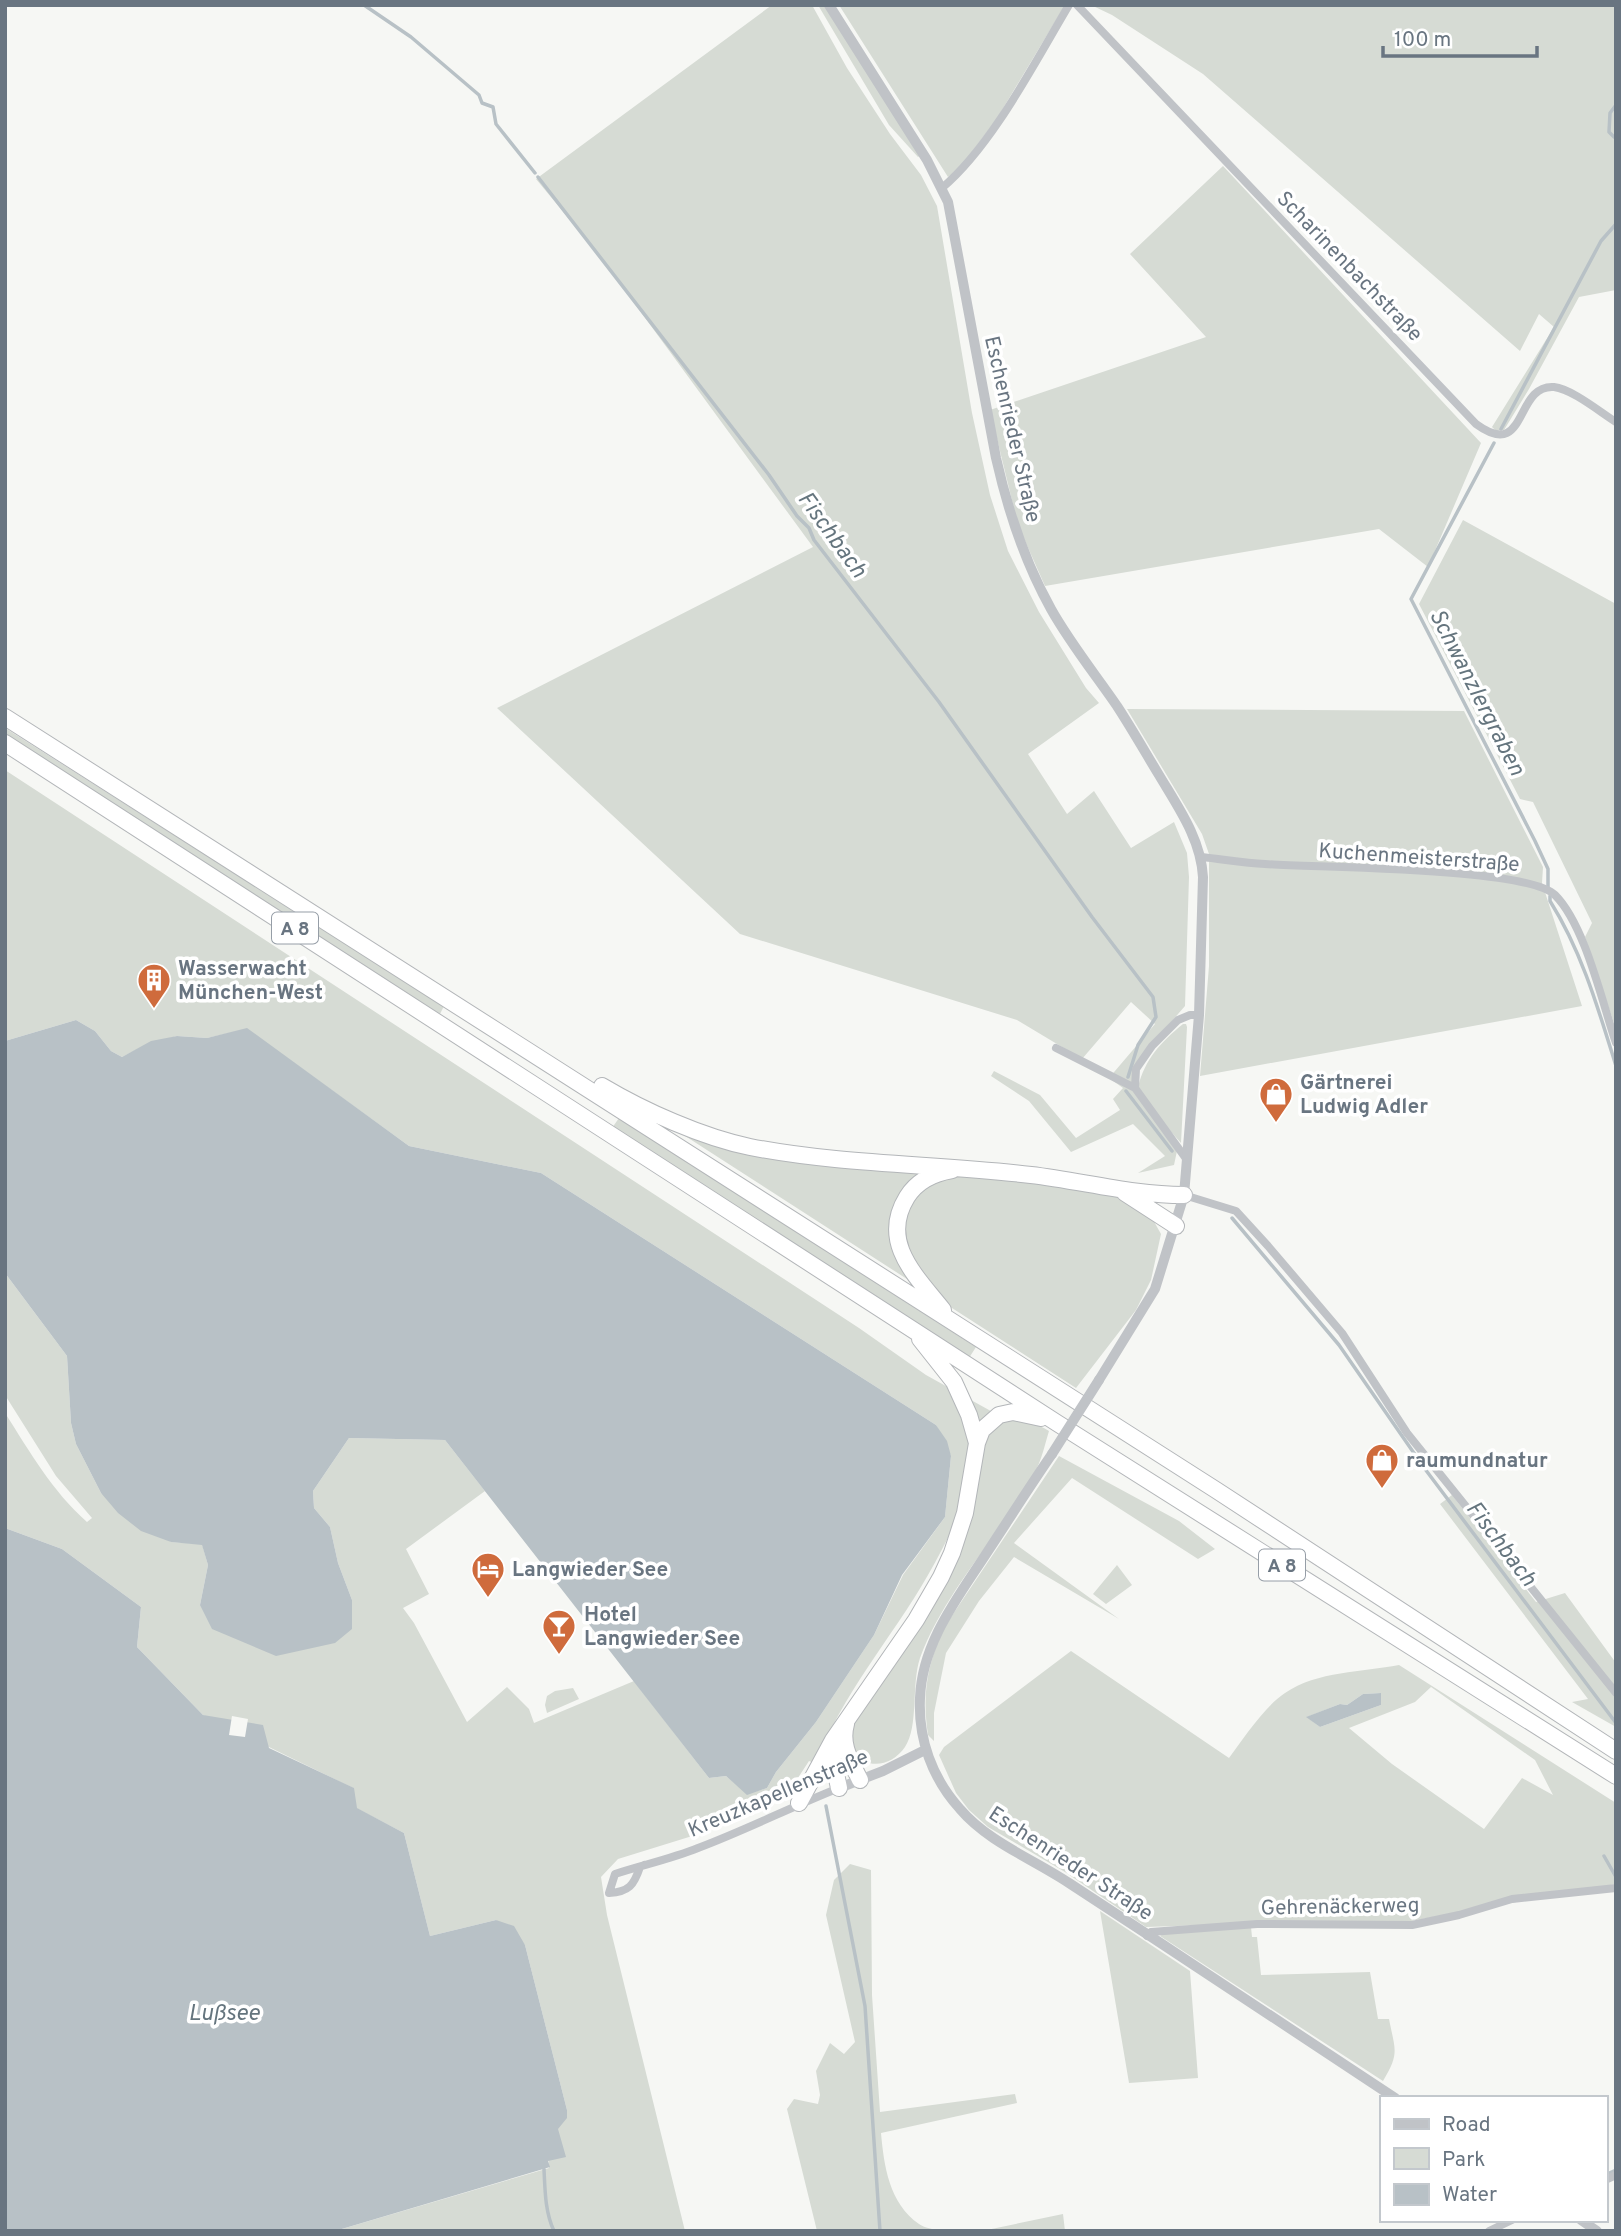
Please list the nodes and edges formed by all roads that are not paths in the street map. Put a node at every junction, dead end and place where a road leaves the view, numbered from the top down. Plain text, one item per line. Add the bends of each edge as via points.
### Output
1 (829, 5) edge
2 (1069, 5) edge
3 (1077, 5) edge
4 (942, 188) junction
5 (1616, 422) edge
6 (5, 717) edge
7 (5, 743) edge
8 (1201, 857) junction
9 (1199, 1015) junction
10 (1616, 1043) edge
11 (525, 1048) junction
12 (1056, 1048) dead end
13 (1135, 1088) junction
14 (1188, 1162) junction
15 (961, 1169) junction
16 (1120, 1189) junction
17 (1184, 1195) junction
18 (1176, 1226) junction
19 (953, 1322) junction
20 (910, 1326) junction
21 (1057, 1423) junction
22 (976, 1443) junction
23 (1616, 1693) edge
24 (848, 1720) junction
25 (832, 1740) junction
26 (925, 1750) junction
27 (1616, 1751) edge
28 (1616, 1776) edge
29 (860, 1780) junction
30 (839, 1788) junction
31 (800, 1803) junction
32 (644, 1866) junction
33 (1616, 1888) edge
34 (1147, 1936) junction
35 (1392, 2096) edge
36 (1508, 2222) edge
37 (1489, 2231) edge

1 - 4 street, Eschenrieder Straße
2 - 4 street via 998,120 959,173
3 - 5 street, Scharinenbachstraße via 1476,424 1496,436 1506,435 1534,395 1554,387
4 - 8 street, Eschenrieder Straße via 954,223 993,447 1026,560 1056,617 1171,795
6 - 11 highway, A 8
7 - 20 highway, A 8
8 - 9 street, Eschenrieder Straße
8 - 10 street, Kuchenmeisterstraße via 1423,871 1535,884 1553,893 1565,907 1583,943
9 - 13 street via 1178,1020 1152,1046 1136,1069
9 - 14 street, Eschenrieder Straße
11 - 15 highway via 549,1054 615,1094 691,1128 748,1147
11 - 19 highway, A 8
12 - 13 street
13 - 14 street
14 - 17 street, Eschenrieder Straße
15 - 16 highway via 1029,1174
15 - 19 highway via 929,1177 912,1188 900,1208 896,1228 907,1264
16 - 17 highway
16 - 18 highway
17 - 18 street, Eschenrieder Straße
17 - 23 street via 1236,1211 1268,1246 1342,1333 1408,1433
18 - 26 street, Eschenrieder Straße, bridge via 1155,1289 940,1627 926,1659 920,1696
19 - 27 highway, A 8
20 - 21 highway, A 8
20 - 22 highway via 954,1382
21 - 22 highway via 1027,1413 999,1415 982,1430
21 - 28 highway, A 8
22 - 24 highway via 965,1513 941,1577
24 - 25 highway
24 - 29 highway via 845,1748
25 - 30 highway
25 - 31 highway
26 - 29 street, Kreuzkapellenstraße
26 - 34 street, Eschenrieder Straße via 940,1782 972,1821
29 - 30 street, Kreuzkapellenstraße
30 - 31 street, Kreuzkapellenstraße
31 - 32 street, Kreuzkapellenstraße via 696,1849
32 - 32 street, Kreuzkapellenstraße via 615,1874 609,1893 630,1888
33 - 34 street, Gehrenäckerweg via 1512,1899 1412,1925 1257,1924 1187,1928
34 - 35 street, Eschenrieder Straße
36 - 37 street

